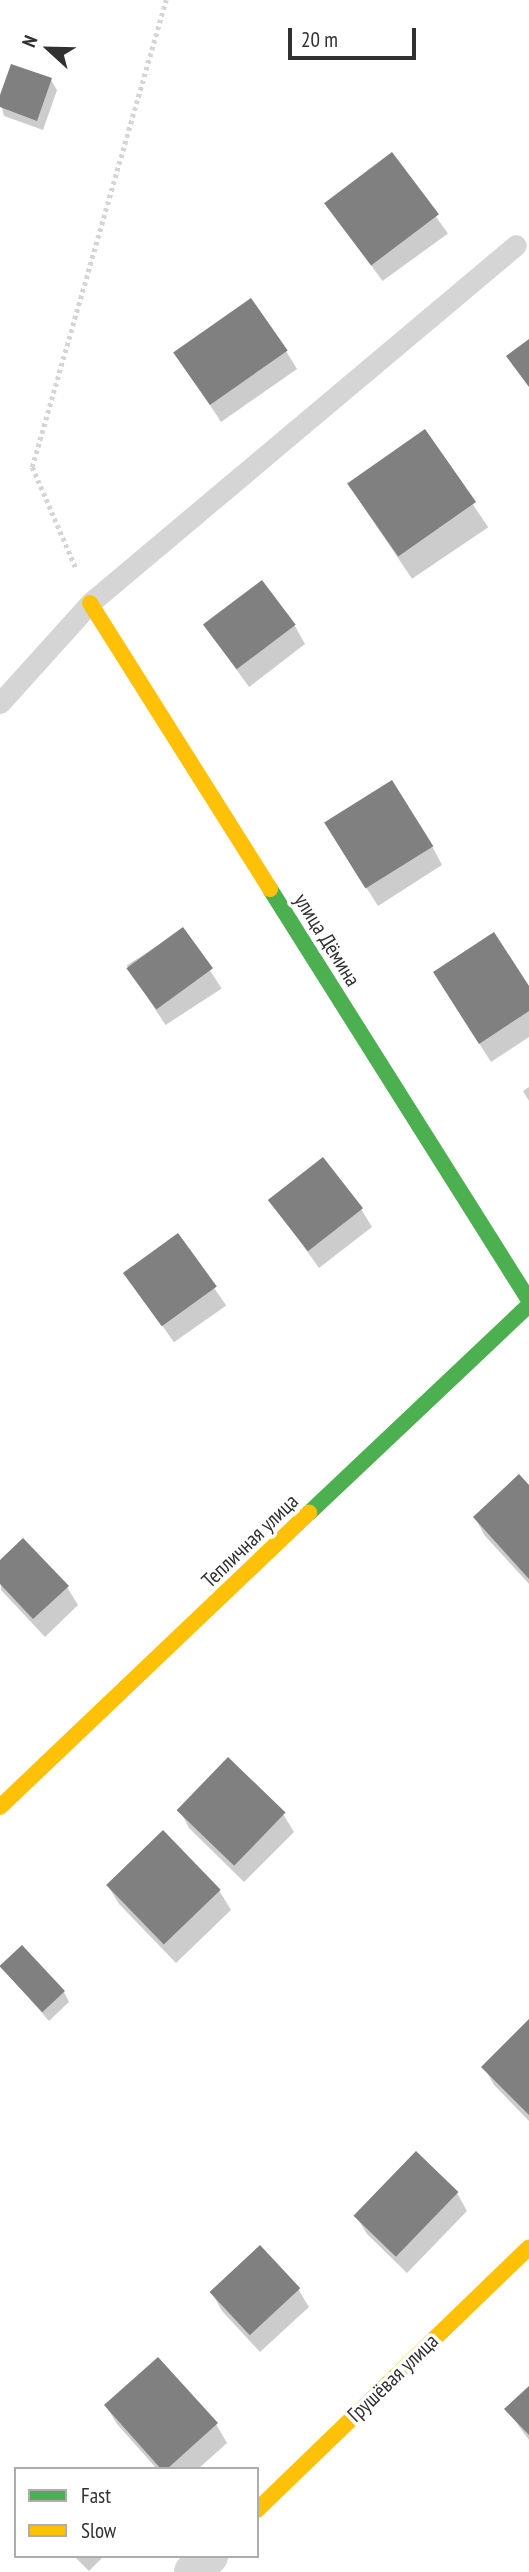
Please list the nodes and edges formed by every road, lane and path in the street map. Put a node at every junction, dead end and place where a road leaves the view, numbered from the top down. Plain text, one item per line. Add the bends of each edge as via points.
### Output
1 (166, 0) edge
2 (516, 245) dead end
3 (90, 603) junction
4 (0, 703) edge
5 (529, 1302) edge
6 (0, 1807) edge
7 (529, 2247) edge
8 (259, 2508) edge
9 (207, 2558) edge
10 (193, 2572) edge

1 - 3 path via 32,467
2 - 3 lane
3 - 4 lane
3 - 5 street, улица Дёмина
5 - 6 street, Тепличная улица
7 - 8 street, Грушёвая улица
9 - 10 street

